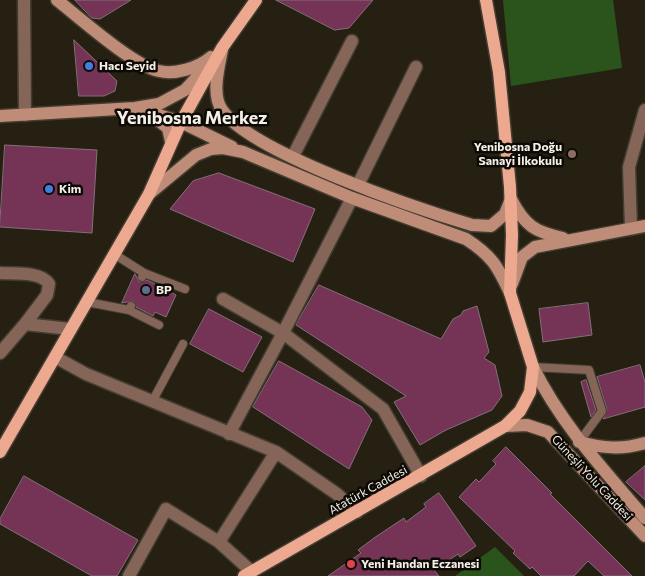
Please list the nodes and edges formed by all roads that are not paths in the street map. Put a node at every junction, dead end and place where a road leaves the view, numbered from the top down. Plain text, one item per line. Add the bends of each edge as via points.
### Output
1 (24, 0) edge
2 (57, 0) edge
3 (256, 0) edge
4 (486, 0) edge
5 (352, 41) dead end
6 (222, 48) junction
7 (416, 67) dead end
8 (135, 108) junction
9 (645, 110) edge
10 (25, 115) junction
11 (0, 116) edge
12 (181, 122) junction
13 (172, 142) junction
14 (243, 152) junction
15 (293, 156) junction
16 (358, 185) junction
17 (149, 194) junction
18 (352, 198) junction
19 (511, 199) junction
20 (645, 226) edge
21 (631, 228) junction
22 (568, 240) junction
23 (114, 254) junction
24 (0, 273) edge
25 (185, 288) dead end
26 (510, 293) junction
27 (223, 299) dead end
28 (87, 302) junction
29 (26, 324) junction
30 (159, 326) dead end
31 (70, 330) junction
32 (283, 333) junction
33 (183, 344) dead end
34 (0, 353) edge
35 (56, 356) junction
36 (533, 367) junction
37 (152, 402) junction
38 (505, 426) junction
39 (229, 434) junction
40 (579, 442) junction
41 (645, 443) edge
42 (0, 452) edge
43 (276, 452) junction
44 (421, 476) junction
45 (357, 512) junction
46 (645, 518) edge
47 (645, 536) edge
48 (218, 542) junction
49 (248, 574) edge
50 (129, 576) edge

1 - 10 street
2 - 6 main road via 118,48 159,71 193,67
3 - 6 main road
4 - 19 main road via 499,72
5 - 15 street
6 - 8 main road via 185,90 159,104
6 - 12 main road
6 - 15 main road via 217,82 221,109 246,133
7 - 16 street
8 - 10 main road
8 - 12 main road
8 - 13 main road via 162,122 168,128
9 - 21 street via 629,167
10 - 11 main road
12 - 13 main road
12 - 14 main road
13 - 17 main road
14 - 17 main road via 211,149 196,155
14 - 18 main road
15 - 16 main road
16 - 19 main road via 451,219 483,227 498,221
17 - 23 main road
18 - 26 main road via 466,238 496,264
18 - 32 street
19 - 22 main road via 519,215 540,233
19 - 26 main road
20 - 21 main road
21 - 22 main road
22 - 26 main road via 535,247 522,257
23 - 25 lane via 143,275
23 - 28 main road
24 - 29 street via 40,276 49,284 47,295
26 - 36 main road
27 - 32 street
28 - 30 lane via 130,308
28 - 31 main road
29 - 31 street
29 - 34 street
31 - 35 main road
32 - 39 street
32 - 44 street via 382,409
33 - 37 lane
35 - 37 street via 86,374
35 - 42 main road
36 - 38 main road, Atatürk Caddesi via 530,392 520,411
36 - 40 main road, Güneşli Yolu Caddesi via 548,397
36 - 40 lane via 589,370 602,411
37 - 39 street
38 - 44 main road, Atatürk Caddesi
38 - 47 main road, Güneşli Yolu Caddesi via 527,425 548,432
39 - 43 street
40 - 41 main road via 601,448 626,448
40 - 46 main road, Güneşli Yolu Caddesi
43 - 45 street via 337,494
43 - 48 street
44 - 45 main road, Atatürk Caddesi
45 - 49 main road, Atatürk Caddesi
48 - 49 street
48 - 50 street via 166,509

